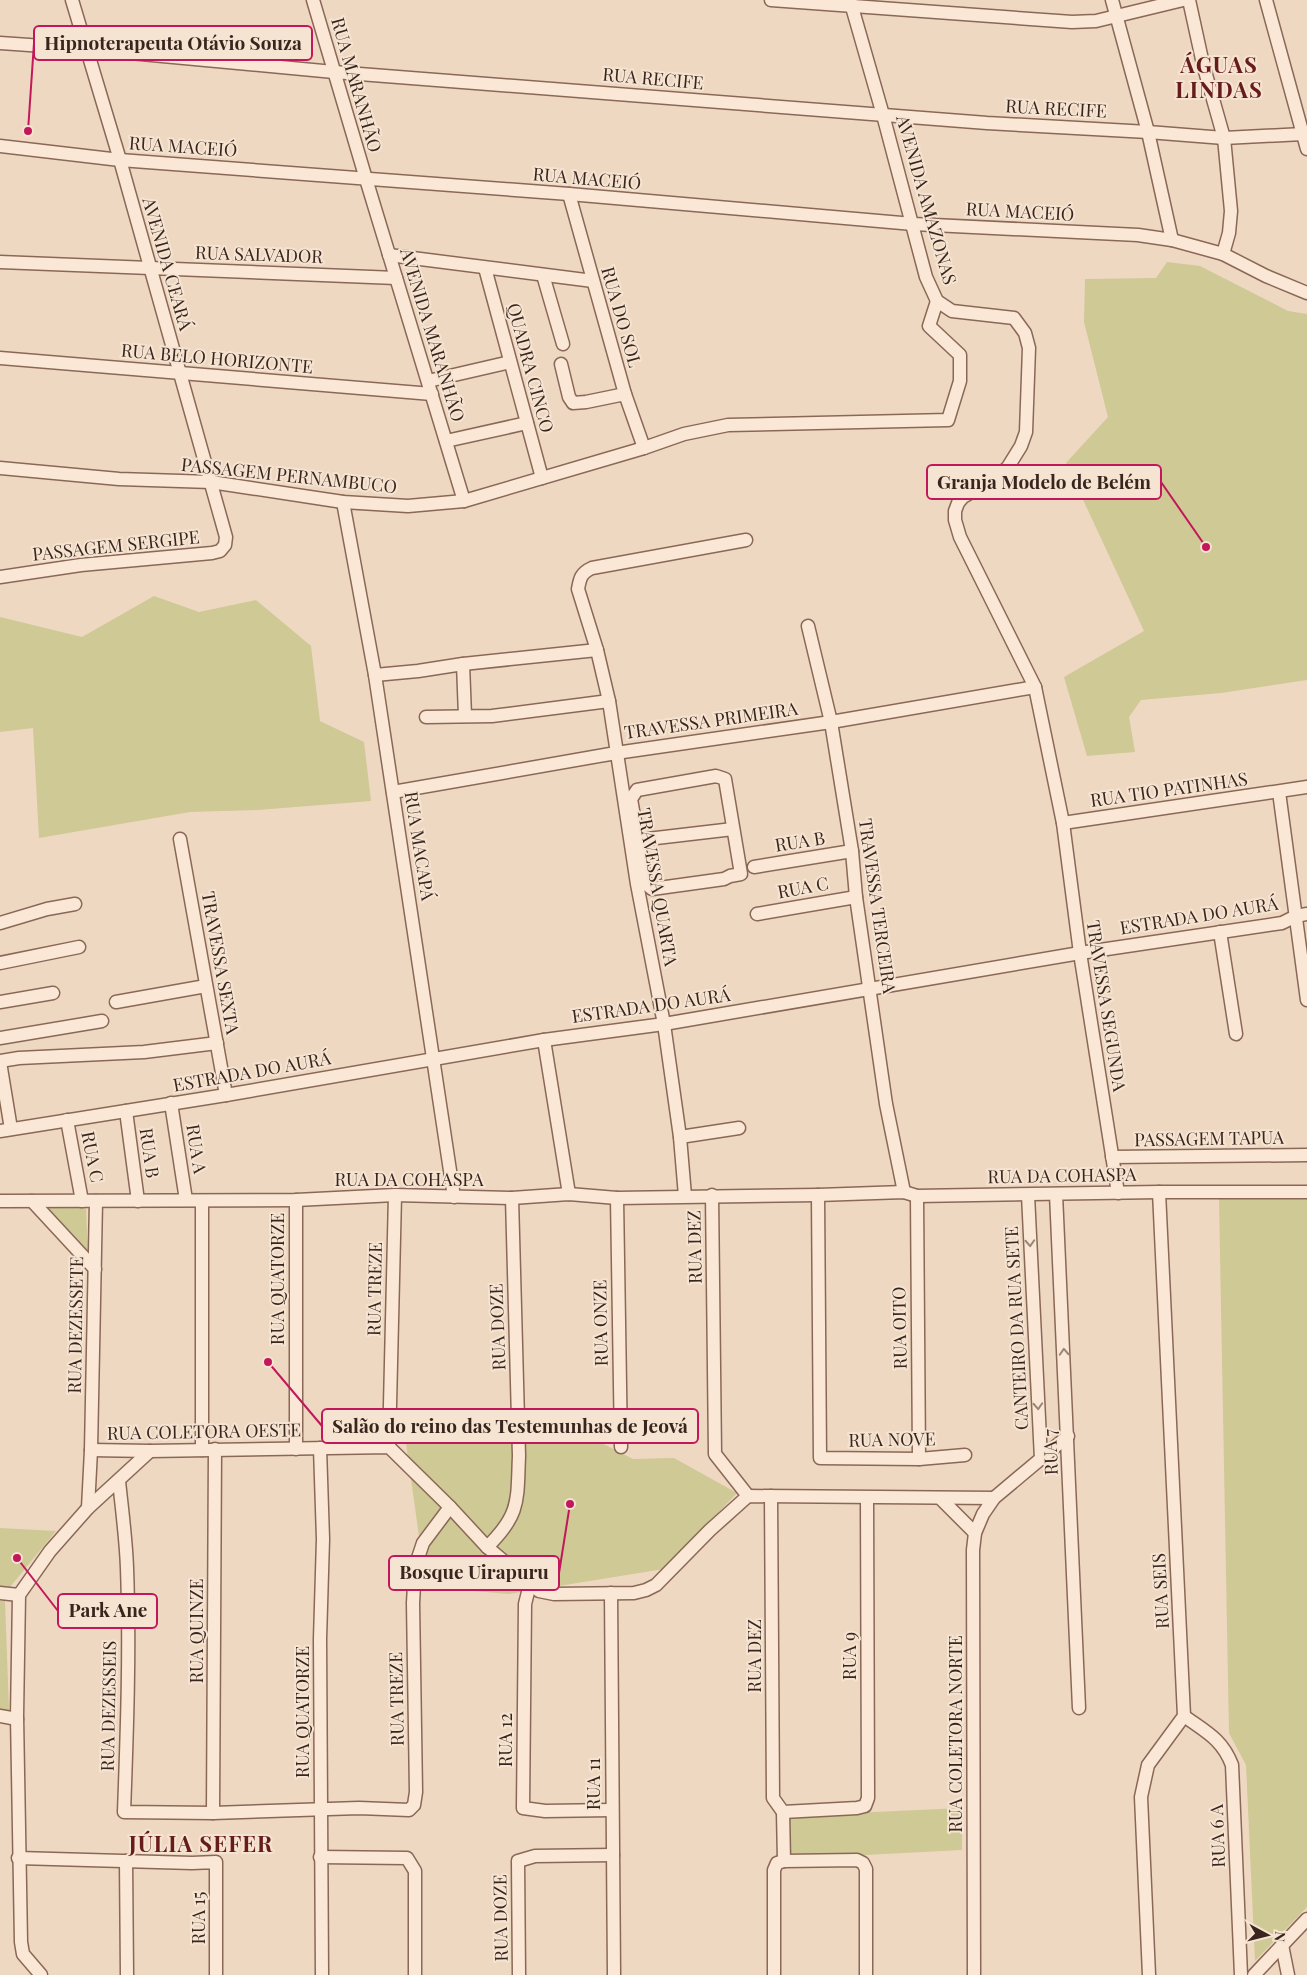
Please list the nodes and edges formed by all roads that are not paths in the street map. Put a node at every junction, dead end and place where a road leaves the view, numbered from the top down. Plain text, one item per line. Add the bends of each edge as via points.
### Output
1 (72, 0) edge
2 (314, 0) edge
3 (771, 0) edge
4 (1112, 0) edge
5 (1183, 0) edge
6 (1189, 0) edge
7 (1266, 0) edge
8 (851, 3) edge
9 (1116, 16) junction
10 (0, 43) edge
11 (86, 49) junction
12 (334, 72) junction
13 (883, 115) junction
14 (1148, 132) junction
15 (1303, 134) junction
16 (1224, 138) junction
17 (0, 146) edge
18 (1307, 149) edge
19 (120, 160) junction
20 (366, 179) junction
21 (569, 194) junction
22 (913, 224) junction
23 (1172, 240) junction
24 (1223, 254) junction
25 (389, 255) junction
26 (1, 258) edge
27 (150, 268) junction
28 (485, 268) junction
29 (544, 275) junction
30 (396, 278) junction
31 (593, 281) junction
32 (1307, 293) edge
33 (937, 301) junction
34 (563, 344) dead end
35 (0, 358) edge
36 (510, 362) junction
37 (561, 364) dead end
38 (180, 373) junction
39 (428, 381) junction
40 (432, 394) junction
41 (625, 394) junction
42 (527, 423) junction
43 (446, 441) junction
44 (644, 448) junction
45 (0, 468) edge
46 (542, 478) junction
47 (211, 482) junction
48 (464, 501) junction
49 (343, 502) junction
50 (226, 537) joint
51 (746, 540) dead end
52 (0, 577) edge
53 (808, 626) dead end
54 (598, 650) junction
55 (463, 664) junction
56 (375, 675) junction
57 (1036, 687) junction
58 (608, 701) junction
59 (465, 716) junction
60 (426, 717) dead end
61 (831, 722) junction
62 (616, 753) junction
63 (1307, 787) edge
64 (393, 792) junction
65 (1280, 792) junction
66 (1063, 823) junction
67 (733, 829) junction
68 (180, 839) dead end
69 (639, 840) junction
70 (852, 851) junction
71 (754, 867) dead end
72 (642, 884) junction
73 (856, 897) junction
74 (75, 904) dead end
75 (756, 914) dead end
76 (1301, 915) edge
77 (0, 923) edge
78 (1220, 932) junction
79 (80, 947) dead end
80 (1080, 953) junction
81 (0, 963) edge
82 (206, 986) junction
83 (871, 990) junction
84 (53, 993) dead end
85 (1307, 1000) edge
86 (0, 1002) edge
87 (116, 1002) dead end
88 (102, 1021) dead end
89 (664, 1024) junction
90 (1236, 1034) dead end
91 (0, 1038) edge
92 (544, 1040) junction
93 (217, 1043) junction
94 (433, 1059) junction
95 (0, 1062) edge
96 (226, 1095) junction
97 (171, 1104) junction
98 (126, 1111) junction
99 (67, 1120) junction
100 (739, 1128) dead end
101 (6, 1130) edge
102 (680, 1137) junction
103 (1307, 1155) edge
104 (1112, 1158) junction
105 (1159, 1192) junction
106 (1307, 1192) edge
107 (1118, 1193) junction
108 (569, 1194) junction
109 (910, 1194) junction
110 (1056, 1194) junction
111 (395, 1195) junction
112 (1028, 1195) junction
113 (685, 1196) junction
114 (712, 1196) junction
115 (818, 1196) junction
116 (454, 1197) junction
117 (512, 1198) junction
118 (617, 1198) junction
119 (186, 1200) junction
120 (202, 1200) junction
121 (296, 1200) junction
122 (32, 1201) junction
123 (82, 1201) junction
124 (96, 1201) junction
125 (138, 1201) junction
126 (0, 1202) edge
127 (95, 1269) junction
128 (1068, 1436) junction
129 (389, 1447) junction
130 (621, 1447) dead end
131 (296, 1448) junction
132 (320, 1448) junction
133 (215, 1449) junction
134 (91, 1450) junction
135 (202, 1450) junction
136 (150, 1451) junction
137 (965, 1455) dead end
138 (919, 1459) junction
139 (1041, 1459) junction
140 (119, 1481) junction
141 (748, 1496) junction
142 (772, 1496) junction
143 (867, 1498) junction
144 (940, 1498) junction
145 (994, 1498) junction
146 (450, 1507) junction
147 (88, 1508) junction
148 (975, 1533) junction
149 (487, 1546) junction
150 (530, 1584) junction
151 (0, 1593) edge
152 (611, 1593) junction
153 (19, 1595) junction
154 (1079, 1708) dead end
155 (0, 1716) edge
156 (1184, 1716) junction
157 (17, 1719) junction
158 (320, 1810) junction
159 (612, 1810) junction
160 (213, 1812) junction
161 (783, 1812) junction
162 (613, 1855) junction
163 (320, 1857) junction
164 (18, 1858) junction
165 (126, 1861) junction
166 (784, 1861) junction
167 (1307, 1919) edge
168 (1282, 1945) junction
169 (41, 1975) edge
170 (127, 1975) edge
171 (216, 1975) edge
172 (322, 1975) edge
173 (415, 1975) edge
174 (519, 1975) edge
175 (614, 1975) edge
176 (774, 1975) edge
177 (866, 1975) edge
178 (974, 1975) edge
179 (1149, 1975) edge
180 (1241, 1975) edge
181 (1254, 1975) edge
182 (1288, 1975) edge

1 - 11 street, AVENIDA CEARÁ
2 - 12 street, RUA MARANHÃO
3 - 8 street
4 - 9 street
5 - 9 street
6 - 16 street
7 - 15 street
8 - 9 street via 1072,22
8 - 13 street, AVENIDA AMAZONAS
9 - 14 street
10 - 11 street, RUA RECIFE
11 - 12 street, RUA RECIFE
11 - 19 street, AVENIDA CEARÁ
12 - 13 street, RUA RECIFE
12 - 20 street, RUA MARANHÃO
13 - 14 street, RUA RECIFE
13 - 22 street, AVENIDA AMAZONAS
14 - 16 street, RUA RECIFE
14 - 23 street
15 - 16 street, RUA RECIFE
15 - 18 street
16 - 24 street via 1231,211
17 - 19 street, RUA MACEIÓ
19 - 20 street, RUA MACEIÓ
19 - 27 street, AVENIDA CEARÁ
20 - 21 street, RUA MACEIÓ
20 - 25 street, AVENIDA MARANHÃO
21 - 22 street, RUA MACEIÓ
21 - 31 street, RUA DO SOL
22 - 23 street, RUA MACEIÓ via 1138,235
22 - 33 street, AVENIDA AMAZONAS via 926,278
23 - 24 street, RUA MACEIÓ
24 - 32 street, RUA MACEIÓ
25 - 28 street
25 - 30 street, AVENIDA MARANHÃO
26 - 27 street, RUA SALVADOR
27 - 30 street, RUA SALVADOR
27 - 38 street, AVENIDA CEARÁ
28 - 29 street
28 - 36 street, QUADRA CINCO
29 - 31 street
29 - 34 street
30 - 39 street, AVENIDA MARANHÃO
31 - 41 street, RUA DO SOL
33 - 44 street, PASSAGEM PERNAMBUCO via 930,326 960,356 960,381 948,420 728,425 684,434
33 - 57 street, AVENIDA AMAZONAS via 952,311 1014,318 1025,333 1029,348 1026,432 1021,446 995,479 963,498 955,511 955,520 960,537
35 - 38 street, RUA BELO HORIZONTE
36 - 39 street
36 - 42 street, QUADRA CINCO
37 - 41 street via 573,403
38 - 40 street, RUA BELO HORIZONTE
38 - 47 street, AVENIDA CEARÁ
39 - 40 street, AVENIDA MARANHÃO
40 - 43 street, AVENIDA MARANHÃO
41 - 44 street, RUA DO SOL
42 - 43 street
42 - 46 street, QUADRA CINCO
43 - 48 street, AVENIDA MARANHÃO
44 - 46 street, PASSAGEM PERNAMBUCO
45 - 47 street, PASSAGEM PERNAMBUCO via 119,479
46 - 48 street, PASSAGEM PERNAMBUCO
47 - 49 street, PASSAGEM PERNAMBUCO
47 - 50 street, AVENIDA CEARÁ
48 - 49 street, PASSAGEM PERNAMBUCO via 408,506
49 - 56 street, RUA MACAPÁ
50 - 52 street, PASSAGEM SERGIPE via 220,551 212,553
51 - 54 street, TRAVESSA QUARTA via 584,572 578,589
53 - 61 street, TRAVESSA TERCEIRA
54 - 55 street
54 - 58 street, TRAVESSA QUARTA
55 - 56 street
55 - 59 street
56 - 64 street, RUA MACAPÁ
57 - 61 street, TRAVESSA PRIMEIRA
57 - 66 street, TRAVESSA SEGUNDA
58 - 59 street via 495,716
58 - 62 street, TRAVESSA QUARTA
59 - 60 street
61 - 62 street, TRAVESSA PRIMEIRA
61 - 70 street, TRAVESSA TERCEIRA
62 - 64 street, TRAVESSA PRIMEIRA
62 - 72 street, TRAVESSA QUARTA
63 - 65 street
64 - 94 street, RUA MACAPÁ
65 - 66 street, RUA TIO PATINHAS
65 - 76 street
66 - 80 street, TRAVESSA SEGUNDA
67 - 69 street
67 - 69 street via 725,779 716,776 637,790 631,799
67 - 72 street via 741,874 656,889
68 - 82 street, TRAVESSA SEXTA
69 - 72 street
70 - 71 street, RUA B
70 - 73 street, TRAVESSA TERCEIRA
72 - 89 street, TRAVESSA QUARTA
73 - 75 street, RUA C
73 - 83 street, TRAVESSA TERCEIRA
74 - 77 street
76 - 78 street, ESTRADA DO AURÁ via 1282,923
76 - 85 street
78 - 80 street, ESTRADA DO AURÁ
78 - 90 street
79 - 81 street
80 - 83 street, ESTRADA DO AURÁ
80 - 104 street, TRAVESSA SEGUNDA
82 - 87 street
82 - 93 street, TRAVESSA SEXTA
83 - 89 street, ESTRADA DO AURÁ
83 - 109 street, TRAVESSA TERCEIRA via 886,1104
84 - 86 street
88 - 91 street
89 - 92 street, ESTRADA DO AURÁ
89 - 102 street, TRAVESSA QUARTA
92 - 94 street, ESTRADA DO AURÁ
92 - 108 street
93 - 95 street via 144,1052 19,1058
93 - 96 street, TRAVESSA SEXTA
94 - 96 street, ESTRADA DO AURÁ
94 - 116 street, RUA MACAPÁ
95 - 101 street
96 - 97 street, ESTRADA DO AURÁ
97 - 98 street, ESTRADA DO AURÁ
97 - 119 street, RUA A
98 - 99 street, ESTRADA DO AURÁ
98 - 125 street, RUA B
99 - 101 street, ESTRADA DO AURÁ
99 - 123 street, RUA C
100 - 102 street
102 - 113 street, TRAVESSA QUARTA
103 - 104 street, PASSAGEM TAPUA
104 - 107 street, TRAVESSA SEGUNDA
105 - 106 street, RUA DA COHASPA
105 - 107 street, RUA DA COHASPA
105 - 156 street, RUA SEIS
107 - 110 street, RUA DA COHASPA
108 - 117 street, RUA DA COHASPA
108 - 118 street, RUA DA COHASPA
109 - 112 street, RUA DA COHASPA
109 - 115 street, RUA DA COHASPA
109 - 138 street, RUA OITO
110 - 112 street, RUA DA COHASPA
128 -> 110 street, RUA 7
111 - 116 street, RUA DA COHASPA
111 - 121 street, RUA DA COHASPA
111 - 129 street, RUA TREZE
112 -> 139 street, CANTEIRO DA RUA SETE
113 - 114 street, RUA DA COHASPA
113 - 118 street, RUA DA COHASPA
114 - 115 street, RUA DA COHASPA
114 - 141 street, RUA DEZ via 715,1454
115 - 138 street, RUA NOVE via 820,1458
116 - 117 street, RUA DA COHASPA
117 - 149 street, RUA DOZE via 519,1456 517,1496 514,1514 504,1531
118 - 130 street, RUA ONZE
119 - 120 street, RUA DA COHASPA
119 - 125 street, RUA DA COHASPA
120 - 121 street, RUA DA COHASPA
120 - 135 street
121 - 131 street, RUA QUATORZE
122 - 123 street, RUA DA COHASPA
122 - 126 street, RUA DA COHASPA
122 - 127 street
123 - 124 street, RUA DA COHASPA
124 - 125 street, RUA DA COHASPA
124 - 127 street, RUA DEZESSETE
127 - 134 street, RUA DEZESSETE
128 - 139 street
128 - 154 street, RUA 7
129 - 132 street, RUA COLETORA OESTE
129 - 146 street
131 - 132 street, RUA COLETORA OESTE
131 - 133 street, RUA COLETORA OESTE
132 - 158 street, RUA QUATORZE via 323,1539
133 - 135 street, RUA COLETORA OESTE
133 - 160 street, RUA QUINZE
134 - 136 street, RUA COLETORA OESTE
134 - 147 street, RUA DEZESSETE
135 - 136 street, RUA COLETORA OESTE
136 - 140 street
137 - 138 street, RUA NOVE
139 - 145 street
140 - 147 street
140 - 160 street, RUA DEZESSEIS via 128,1617 124,1812
141 - 142 street
141 - 152 street via 656,1585 646,1590
142 - 143 street
142 - 161 street, RUA DEZ via 773,1798
143 - 144 street
143 - 161 street, RUA 9 via 868,1798 864,1806 857,1808
144 - 145 street
144 - 148 street
145 - 148 street, RUA COLETORA NORTE
146 - 149 street
146 - 158 street, RUA TREZE via 423,1543 415,1567 414,1805 409,1810
147 - 153 street via 50,1551
148 - 178 street, RUA COLETORA NORTE
149 - 150 street
150 - 152 street via 539,1591 554,1594
150 - 159 street, RUA 12 via 525,1604 523,1808 545,1812
151 - 153 street
152 - 159 street, RUA 11
153 - 157 street
155 - 157 street
156 - 179 street via 1148,1765 1141,1797
156 - 180 street, RUA 6 A via 1219,1742 1232,1765
157 - 164 street
158 - 160 street
158 - 163 street, RUA QUATORZE
159 - 162 street, RUA 11
161 - 166 street
162 - 174 street, RUA DOZE via 535,1856 518,1860
162 - 175 street, RUA 11
163 - 172 street, RUA QUATORZE
163 - 173 street via 407,1858 413,1865
164 - 165 street
164 - 169 street via 22,1954
165 - 170 street
165 - 171 street, RUA 15 via 216,1862
166 - 176 street via 777,1863 774,1870
166 - 177 street via 856,1860 863,1863 866,1869
167 - 168 street
168 - 181 street
168 - 182 street

